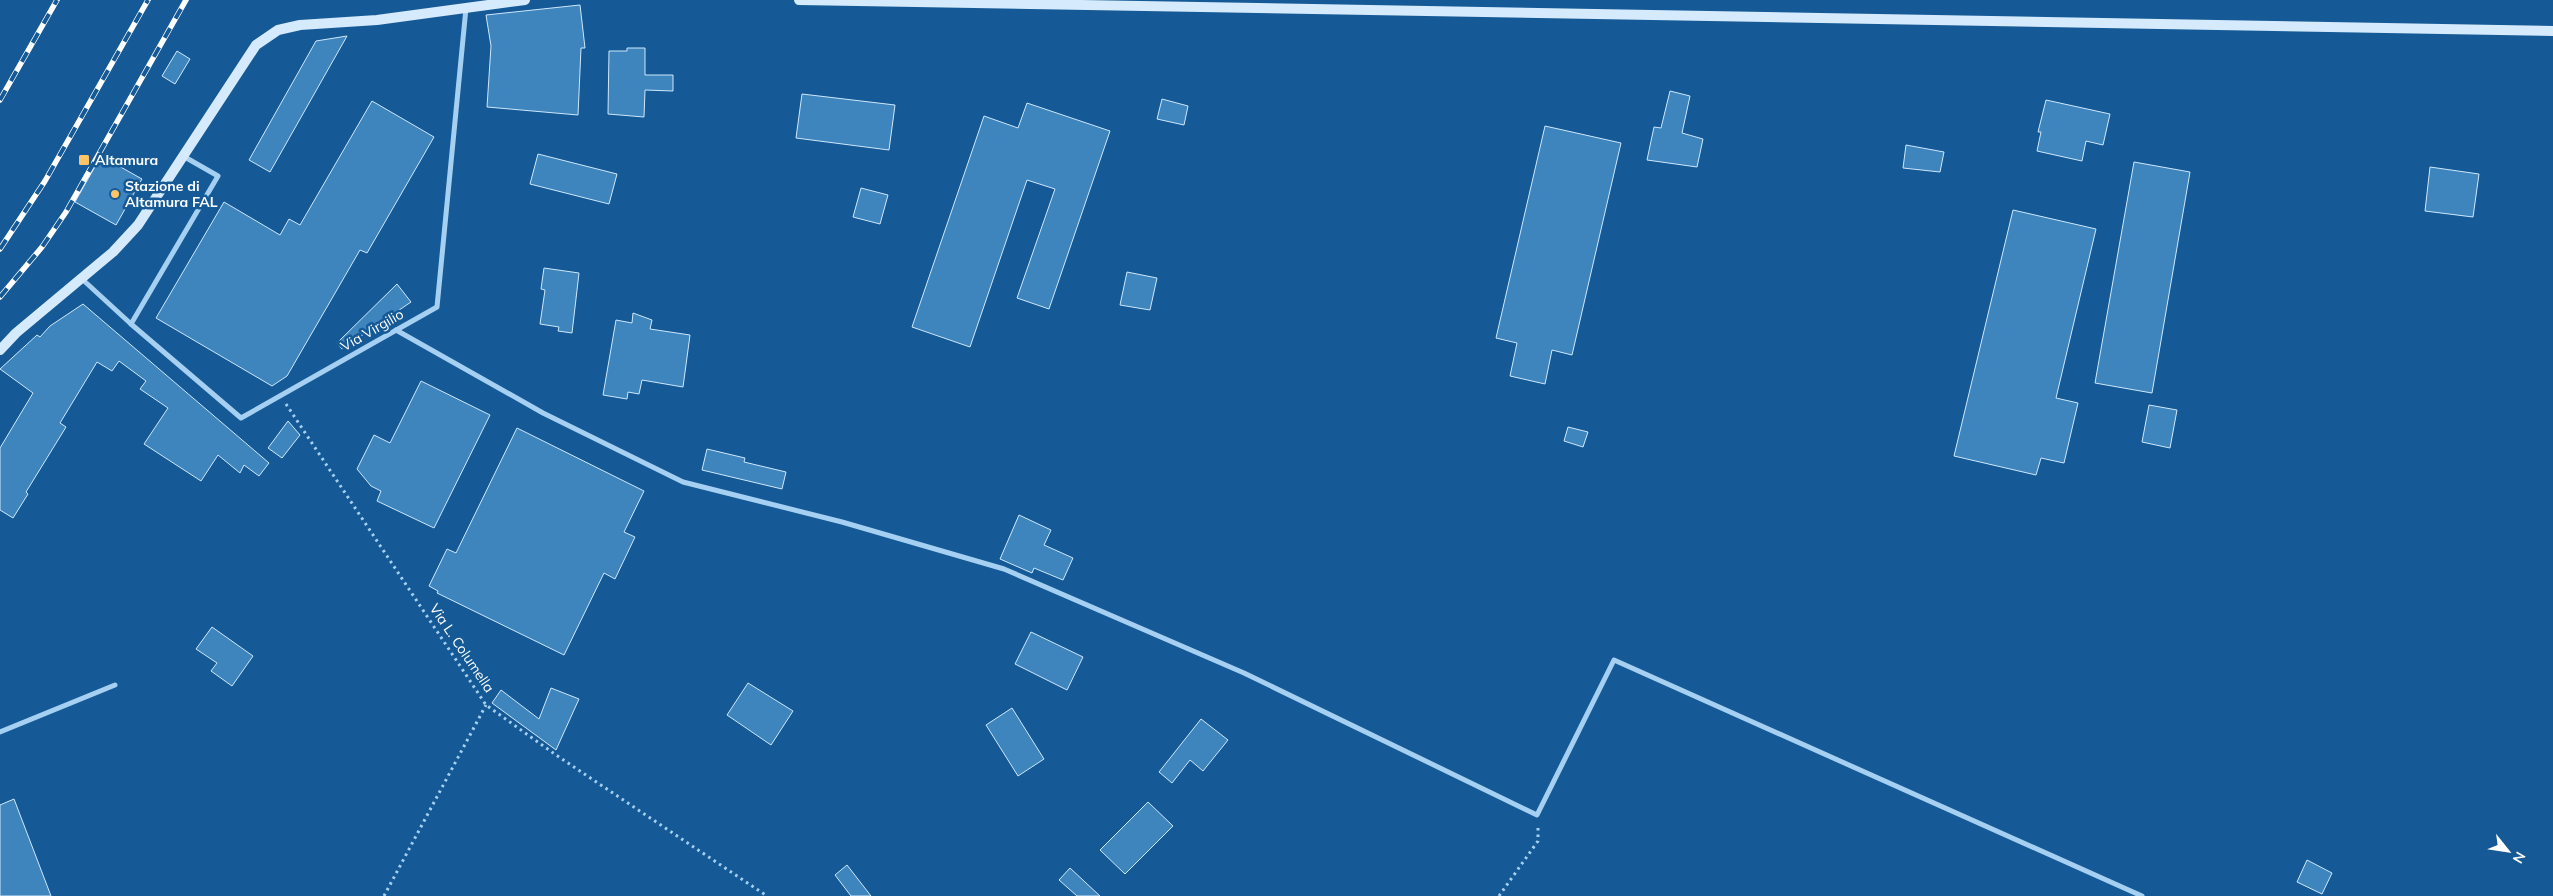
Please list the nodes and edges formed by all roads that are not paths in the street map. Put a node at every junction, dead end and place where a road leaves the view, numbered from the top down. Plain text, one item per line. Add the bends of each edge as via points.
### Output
1 (525, 0) edge
2 (799, 0) edge
3 (466, 8) junction
4 (2553, 31) edge
5 (182, 155) junction
6 (82, 279) junction
7 (131, 324) junction
8 (396, 330) junction
9 (0, 350) edge
10 (115, 685) dead end
11 (0, 732) edge
12 (2142, 896) edge

1 - 3 main road
2 - 4 main road
3 - 5 main road via 278,30 256,45
3 - 8 street, Via Virgilio via 437,306
5 - 6 main road via 138,225
5 - 7 street via 218,176
6 - 7 street, Via Virgilio
6 - 9 main road
7 - 8 street, Via Virgilio via 242,418
8 - 12 street via 543,413 683,482 842,522 1004,568 1244,673 1538,815 1614,660
10 - 11 street

